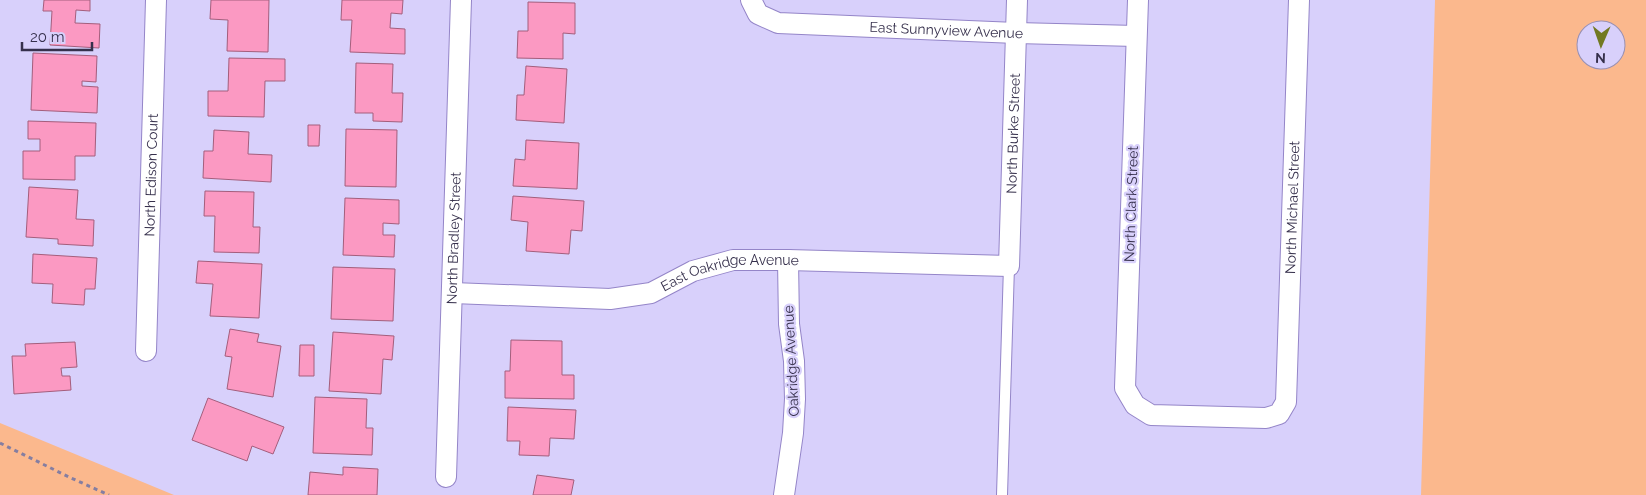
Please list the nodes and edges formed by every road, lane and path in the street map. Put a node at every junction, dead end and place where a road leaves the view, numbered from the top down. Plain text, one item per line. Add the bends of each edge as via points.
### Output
1 (156, 0) edge
2 (461, 0) edge
3 (1018, 0) edge
4 (1138, 0) edge
5 (1299, 0) edge
6 (755, 7) edge
7 (1016, 33) junction
8 (1136, 36) junction
9 (788, 260) junction
10 (1009, 266) junction
11 (453, 293) junction
12 (146, 351) dead end
13 (1134, 405) joint
14 (0, 442) edge
15 (446, 477) dead end
16 (789, 494) edge
17 (109, 495) edge
18 (1002, 495) edge

1 - 12 street, North Edison Court
2 - 11 street, North Bradley Street
3 - 7 street, North Burke Street
4 - 8 street, North Clark Street
5 - 13 street, North Michael Street via 1286,402 1280,414 1266,418 1151,414
6 - 7 street, East Sunnyview Avenue via 778,23
7 - 8 street, East Sunnyview Avenue
7 - 10 street, North Burke Street
8 - 13 street, North Clark Street via 1125,388
9 - 10 street, East Oakridge Avenue
9 - 11 street, East Oakridge Avenue via 733,260 693,271 651,293 610,300
9 - 16 street, Oakridge Avenue via 795,399
10 - 18 lane
11 - 15 street, North Bradley Street
14 - 17 path

